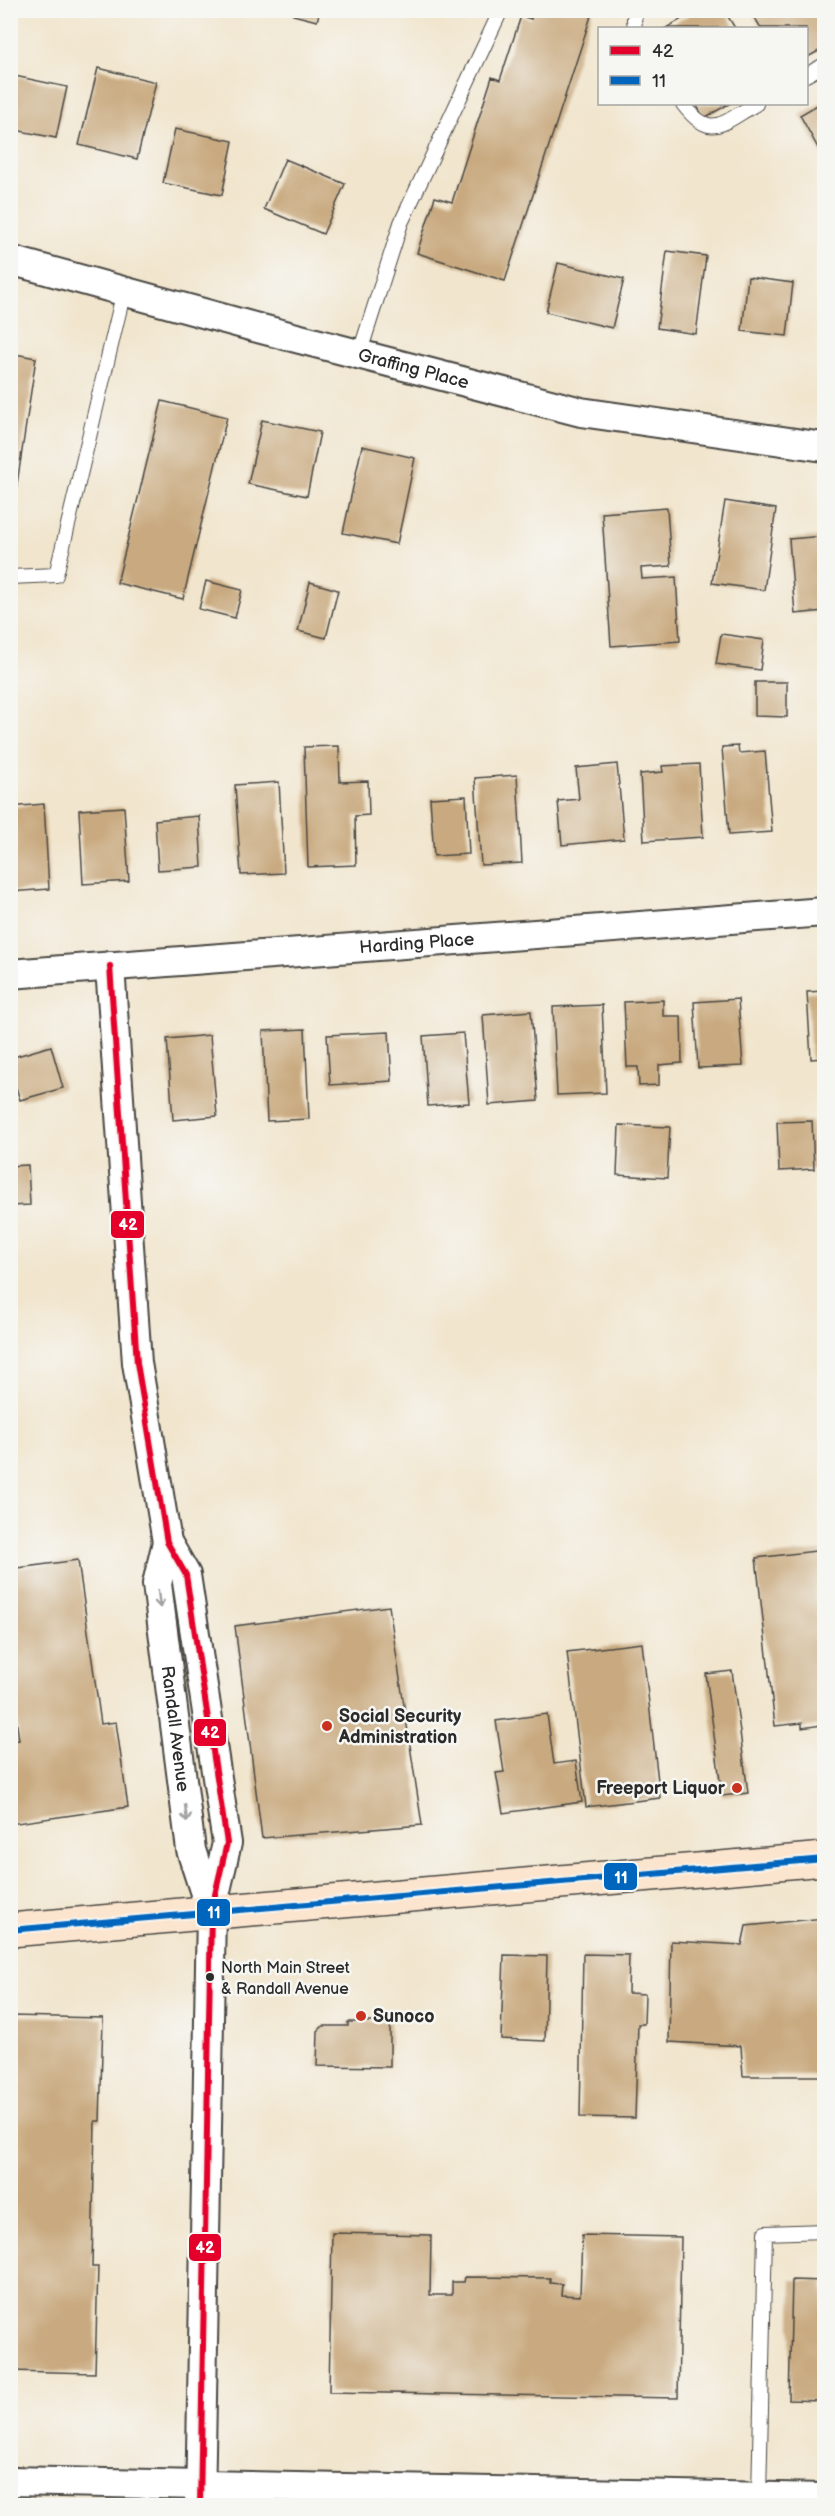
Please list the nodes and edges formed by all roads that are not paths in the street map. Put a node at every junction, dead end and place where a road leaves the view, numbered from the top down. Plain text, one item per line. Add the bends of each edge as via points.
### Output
1 (501, 10) edge
2 (637, 10) edge
3 (635, 27) edge
4 (825, 65) edge
5 (808, 74) edge
6 (684, 105) edge
7 (754, 105) edge
8 (10, 260) edge
9 (124, 291) junction
10 (359, 355) junction
11 (825, 447) edge
12 (10, 577) edge
13 (825, 912) edge
14 (110, 966) junction
15 (10, 974) edge
16 (825, 1859) edge
17 (211, 1912) junction
18 (10, 1930) edge
19 (825, 2231) edge
20 (10, 2481) edge
21 (201, 2495) edge
22 (759, 2497) junction
23 (825, 2499) edge

1 - 10 lane via 401,223
2 - 3 lane
4 - 5 lane
6 - 7 lane via 696,121 708,126 722,123
8 - 9 street, Graffing Place
9 - 10 street, Graffing Place
9 - 12 lane via 56,575
10 - 11 street, Graffing Place via 580,412
13 - 14 street, Harding Place
14 - 15 street, Harding Place
14 - 17 street, Randall Avenue via 137,1363 167,1542 157,1584 191,1850
16 - 17 main road
17 - 18 main road
17 - 21 street, Randall Avenue
19 - 22 lane via 765,2233
20 - 21 street
21 - 22 street
22 - 23 street

